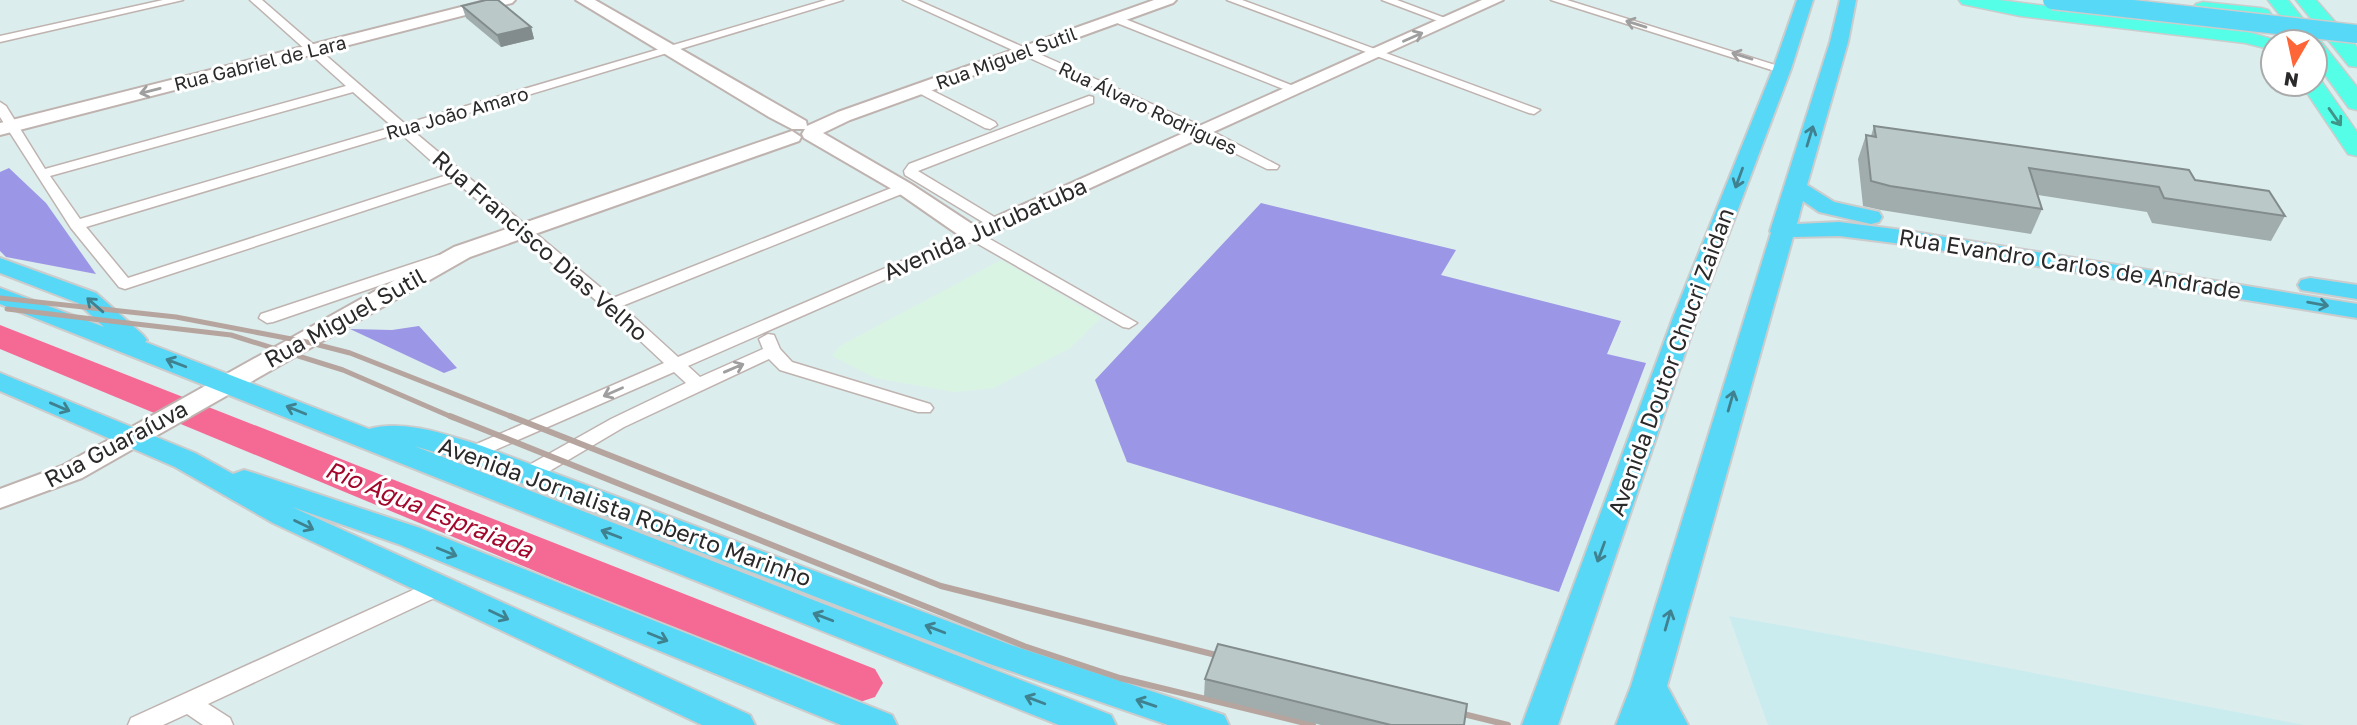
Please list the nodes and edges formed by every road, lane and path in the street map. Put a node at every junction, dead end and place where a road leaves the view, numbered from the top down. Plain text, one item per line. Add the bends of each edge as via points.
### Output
1 (178, 0) edge
2 (255, 0) edge
3 (508, 0) edge
4 (584, 0) edge
5 (838, 0) edge
6 (908, 0) edge
7 (1168, 0) edge
8 (1232, 0) edge
9 (1387, 0) edge
10 (1495, 0) edge
11 (1556, 0) edge
12 (1805, 0) edge
13 (1848, 0) edge
14 (1969, 0) edge
15 (2052, 0) edge
16 (2134, 0) edge
17 (2306, 0) edge
18 (2282, 5) edge
19 (2256, 7) edge
20 (2214, 9) junction
21 (1116, 19) junction
22 (1447, 21) junction
23 (2272, 28) edge
24 (2301, 28) edge
25 (2193, 30) junction
26 (2357, 34) edge
27 (0, 39) edge
28 (2259, 42) edge
29 (670, 50) junction
30 (312, 51) junction
31 (1024, 52) junction
32 (1378, 53) junction
33 (2357, 61) edge
34 (2329, 65) edge
35 (1783, 69) junction
36 (356, 88) junction
37 (921, 89) junction
38 (1295, 89) junction
39 (2322, 98) edge
40 (1089, 100) dead end
41 (2357, 103) edge
42 (0, 106) edge
43 (1534, 110) dead end
44 (990, 125) dead end
45 (4, 128) edge
46 (405, 129) junction
47 (799, 131) junction
48 (1202, 131) junction
49 (2357, 149) edge
50 (1272, 166) dead end
51 (42, 174) junction
52 (457, 176) junction
53 (1794, 187) junction
54 (904, 188) junction
55 (1839, 220) junction
56 (76, 225) junction
57 (996, 225) junction
58 (523, 230) junction
59 (1781, 231) junction
60 (974, 234) junction
61 (462, 252) junction
62 (0, 265) edge
63 (2357, 292) edge
64 (0, 295) edge
65 (611, 305) junction
66 (2357, 311) edge
67 (267, 318) dead end
68 (1129, 323) dead end
69 (763, 326) junction
70 (146, 351) junction
71 (772, 351) junction
72 (675, 365) junction
73 (0, 381) edge
74 (229, 383) junction
75 (697, 384) junction
76 (924, 408) dead end
77 (360, 436) junction
78 (133, 439) junction
79 (472, 453) junction
80 (185, 460) junction
81 (529, 474) junction
82 (0, 499) edge
83 (437, 587) junction
84 (1649, 685) junction
85 (189, 703) junction
86 (1540, 721) edge
87 (140, 725) edge
88 (221, 725) edge
89 (737, 725) edge
90 (878, 725) edge
91 (1098, 725) edge
92 (1211, 725) edge
93 (1634, 725) edge
94 (1670, 725) edge

1 - 27 street
2 - 30 street, Rua Francisco Dias Velho
3 - 30 street, Rua Gabriel de Lara
4 - 29 street
5 - 29 street, Rua João Amaro
6 - 31 street, Rua Álvaro Rodrigues
7 - 21 street, Rua Miguel Sutil
8 - 32 street
9 - 22 street
10 - 22 street, Avenida Jurubatuba
35 -> 11 street
12 - 35 main road, Avenida Doutor Chucri Zaidan
53 -> 13 main road
14 - 25 highway
15 - 26 main road, bridge
16 - 20 highway
17 - 33 highway
18 - 24 highway
19 - 20 highway
19 - 23 highway
20 - 25 highway via 2231,23
21 - 31 street, Rua Miguel Sutil
21 - 38 street
32 -> 22 street, Avenida Jurubatuba
25 - 28 highway
29 - 46 street, Rua João Amaro
29 - 47 street
30 - 36 street, Rua Francisco Dias Velho
30 -> 45 street, Rua Gabriel de Lara
31 - 37 street, Rua Miguel Sutil
31 - 48 street, Rua Álvaro Rodrigues
32 - 38 street, Avenida Jurubatuba
32 - 43 street
34 - 41 highway
35 -> 86 main road, Avenida Doutor Chucri Zaidan via 1686,315
36 - 46 street, Rua Francisco Dias Velho
36 - 51 street
37 - 44 street
37 - 47 street, Rua Miguel Sutil
38 - 48 street, Avenida Jurubatuba
39 -> 49 highway
40 - 57 street via 911,171
42 - 45 street
45 - 51 street
46 - 52 street, Rua Francisco Dias Velho
46 - 56 street, Rua João Amaro
47 - 54 street
47 - 58 street, Rua Miguel Sutil
48 - 50 street, Rua Álvaro Rodrigues
48 - 57 street, Avenida Jurubatuba
51 - 56 street
52 - 56 street via 125,284
52 - 58 street, Rua Francisco Dias Velho
53 - 55 main road, Rua Evandro Carlos de Andrade
53 - 59 main road
54 - 60 street
54 - 65 street
55 - 59 main road, Rua Evandro Carlos de Andrade
55 - 63 main road, Rua Evandro Carlos de Andrade
55 -> 66 main road, Rua Evandro Carlos de Andrade
57 - 60 street, Avenida Jurubatuba
58 - 61 street, Rua Miguel Sutil
58 - 65 street, Rua Francisco Dias Velho
84 -> 59 main road
60 - 68 street
60 - 69 street, Avenida Jurubatuba
61 - 67 street, Rua Miguel Sutil
61 - 74 street, Rua Miguel Sutil
70 -> 62 main road via 87,298
64 - 70 main road, Avenida Jornalista Roberto Marinho
65 - 72 street, Rua Francisco Dias Velho
69 - 71 street
69 - 72 street, Avenida Jurubatuba
74 -> 70 main road, Avenida Jornalista Roberto Marinho
75 -> 71 street
71 - 76 street via 786,366
72 - 75 street, Rua Francisco Dias Velho
72 -> 79 street, Avenida Jurubatuba
73 -> 78 main road
77 -> 74 main road, Avenida Jornalista Roberto Marinho
74 - 78 street, Rua Guaraíuva
75 - 81 street
77 - 79 main road, Avenida Jornalista Roberto Marinho via 398,434
91 -> 77 main road
78 - 80 main road
78 - 82 street, Rua Guaraíuva via 72,472
79 - 81 main road, Avenida Jornalista Roberto Marinho
80 -> 83 main road via 284,516
80 -> 90 main road via 384,527
92 -> 81 main road, Avenida Jornalista Roberto Marinho via 999,654
83 - 85 street
83 -> 89 main road
84 - 93 main road
84 - 94 main road
85 - 87 street
85 - 88 street

